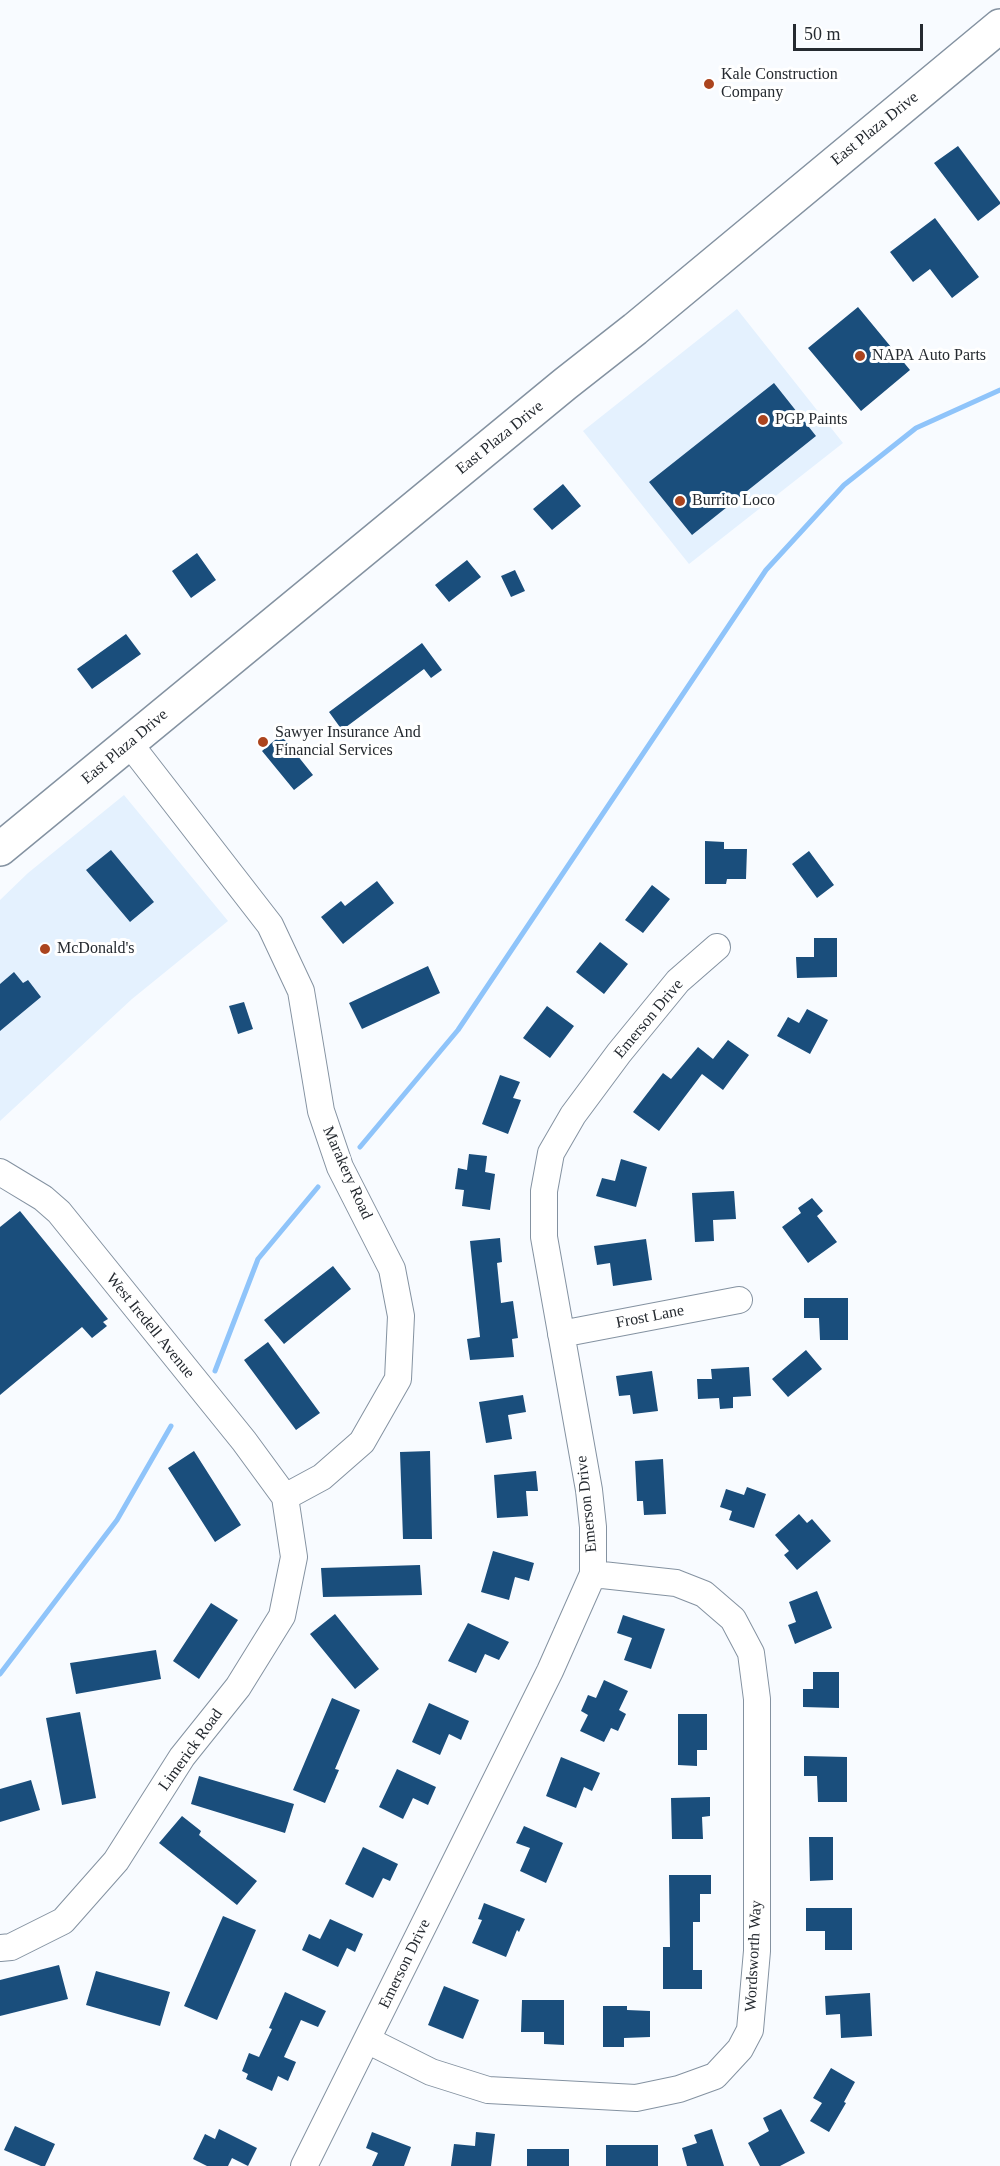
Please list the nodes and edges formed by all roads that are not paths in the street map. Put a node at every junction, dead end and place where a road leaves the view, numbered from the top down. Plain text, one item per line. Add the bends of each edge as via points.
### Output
1 (1000, 26) edge
2 (129, 743) junction
3 (0, 849) edge
4 (717, 947) dead end
5 (0, 1172) edge
6 (739, 1300) dead end
7 (561, 1334) junction
8 (285, 1497) junction
9 (593, 1574) junction
10 (0, 1948) edge
11 (367, 2040) junction
12 (304, 2166) edge

1 - 2 main road, East Plaza Drive
2 - 3 main road, East Plaza Drive
2 - 8 street, Marakery Road via 270,925 301,992 321,1110 340,1167 392,1269 401,1316 398,1379 362,1442 322,1477
4 - 7 street, Emerson Drive via 678,981 619,1053 573,1115 551,1153 544,1191 544,1237
5 - 8 street, West Iredell Avenue via 59,1212
6 - 7 street, Frost Lane
7 - 9 street, Emerson Drive via 589,1490
8 - 10 street, Limerick Road via 294,1557 282,1616 238,1687 182,1757 116,1861 63,1921 11,1947
9 - 11 street, Emerson Drive via 550,1671
9 - 11 street, Wordsworth Way via 676,1583 704,1594 733,1620 751,1653 756,1699 757,1951 750,2030 740,2049 715,2076 679,2089 636,2097 488,2090 431,2072
11 - 12 street, Emerson Drive

